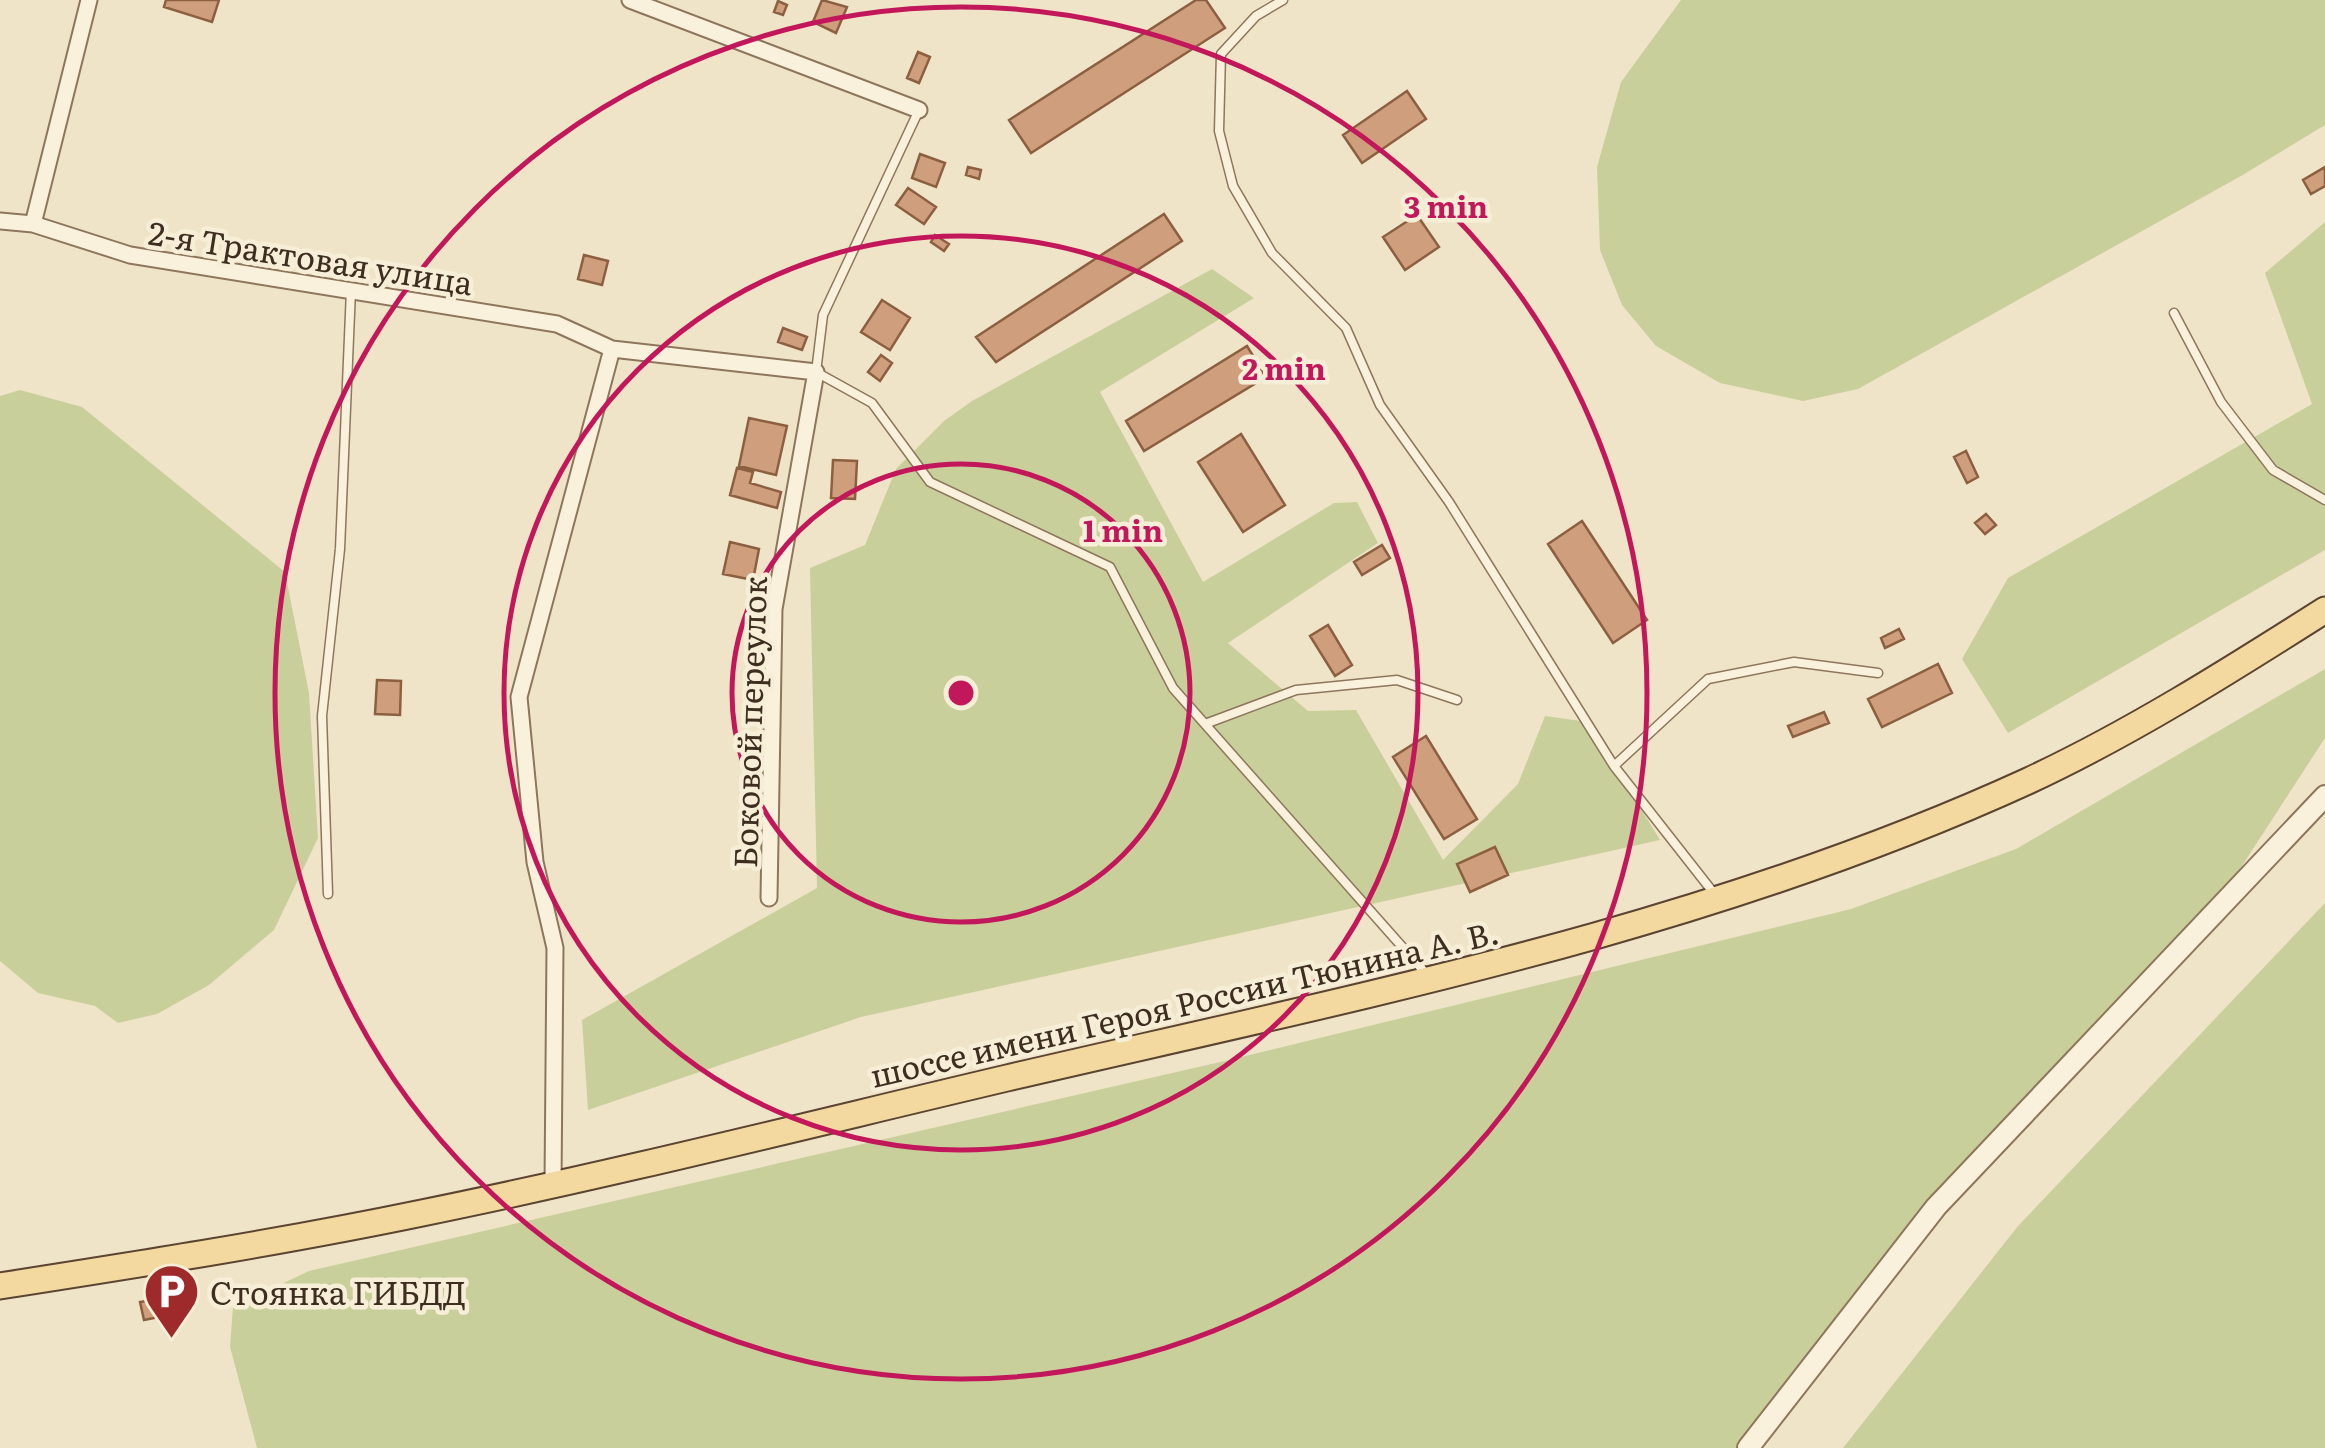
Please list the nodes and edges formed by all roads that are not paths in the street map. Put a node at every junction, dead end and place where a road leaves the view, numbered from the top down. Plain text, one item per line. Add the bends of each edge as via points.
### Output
1 (89, 0) edge
2 (630, 0) edge
3 (1282, 0) edge
4 (920, 110) joint
5 (0, 222) edge
6 (33, 224) junction
7 (351, 290) junction
8 (2174, 313) dead end
9 (612, 348) junction
10 (816, 372) junction
11 (2325, 500) edge
12 (2325, 610) edge
13 (1878, 673) dead end
14 (1457, 700) dead end
15 (1205, 724) junction
16 (1614, 766) junction
17 (2325, 796) edge
18 (328, 894) dead end
19 (769, 898) dead end
20 (1719, 900) junction
21 (1431, 979) junction
22 (553, 1184) junction
23 (0, 1286) edge
24 (1748, 1448) edge

1 - 6 street
2 - 4 street
3 - 16 lane via 1256,16 1221,54 1219,132 1233,186 1272,253 1346,328 1380,405 1449,502
4 - 10 lane via 823,315
5 - 6 street, 2-я Трактовая улица
6 - 7 street, 2-я Трактовая улица via 130,255
7 - 9 street, 2-я Трактовая улица via 557,324
7 - 18 lane via 340,549 322,716
8 - 11 lane via 2221,402 2273,470
9 - 10 street, 2-я Трактовая улица
9 - 22 street via 519,697 534,862 554,948
10 - 15 lane via 872,404 930,482 1110,567 1173,688
10 - 19 street, Боковой переулок via 774,608
12 - 20 main road, шоссе имени Героя России Тюнина А. В. via 2159,712 2030,780
13 - 16 lane via 1794,662 1708,678
14 - 15 lane via 1398,680 1313,688
15 - 21 lane
16 - 20 lane
17 - 24 street via 1936,1206
20 - 21 main road, шоссе имени Героя России Тюнина А. В.
21 - 22 main road, шоссе имени Героя России Тюнина А. В.
22 - 23 main road, шоссе имени Героя России Тюнина А. В. via 218,1252

